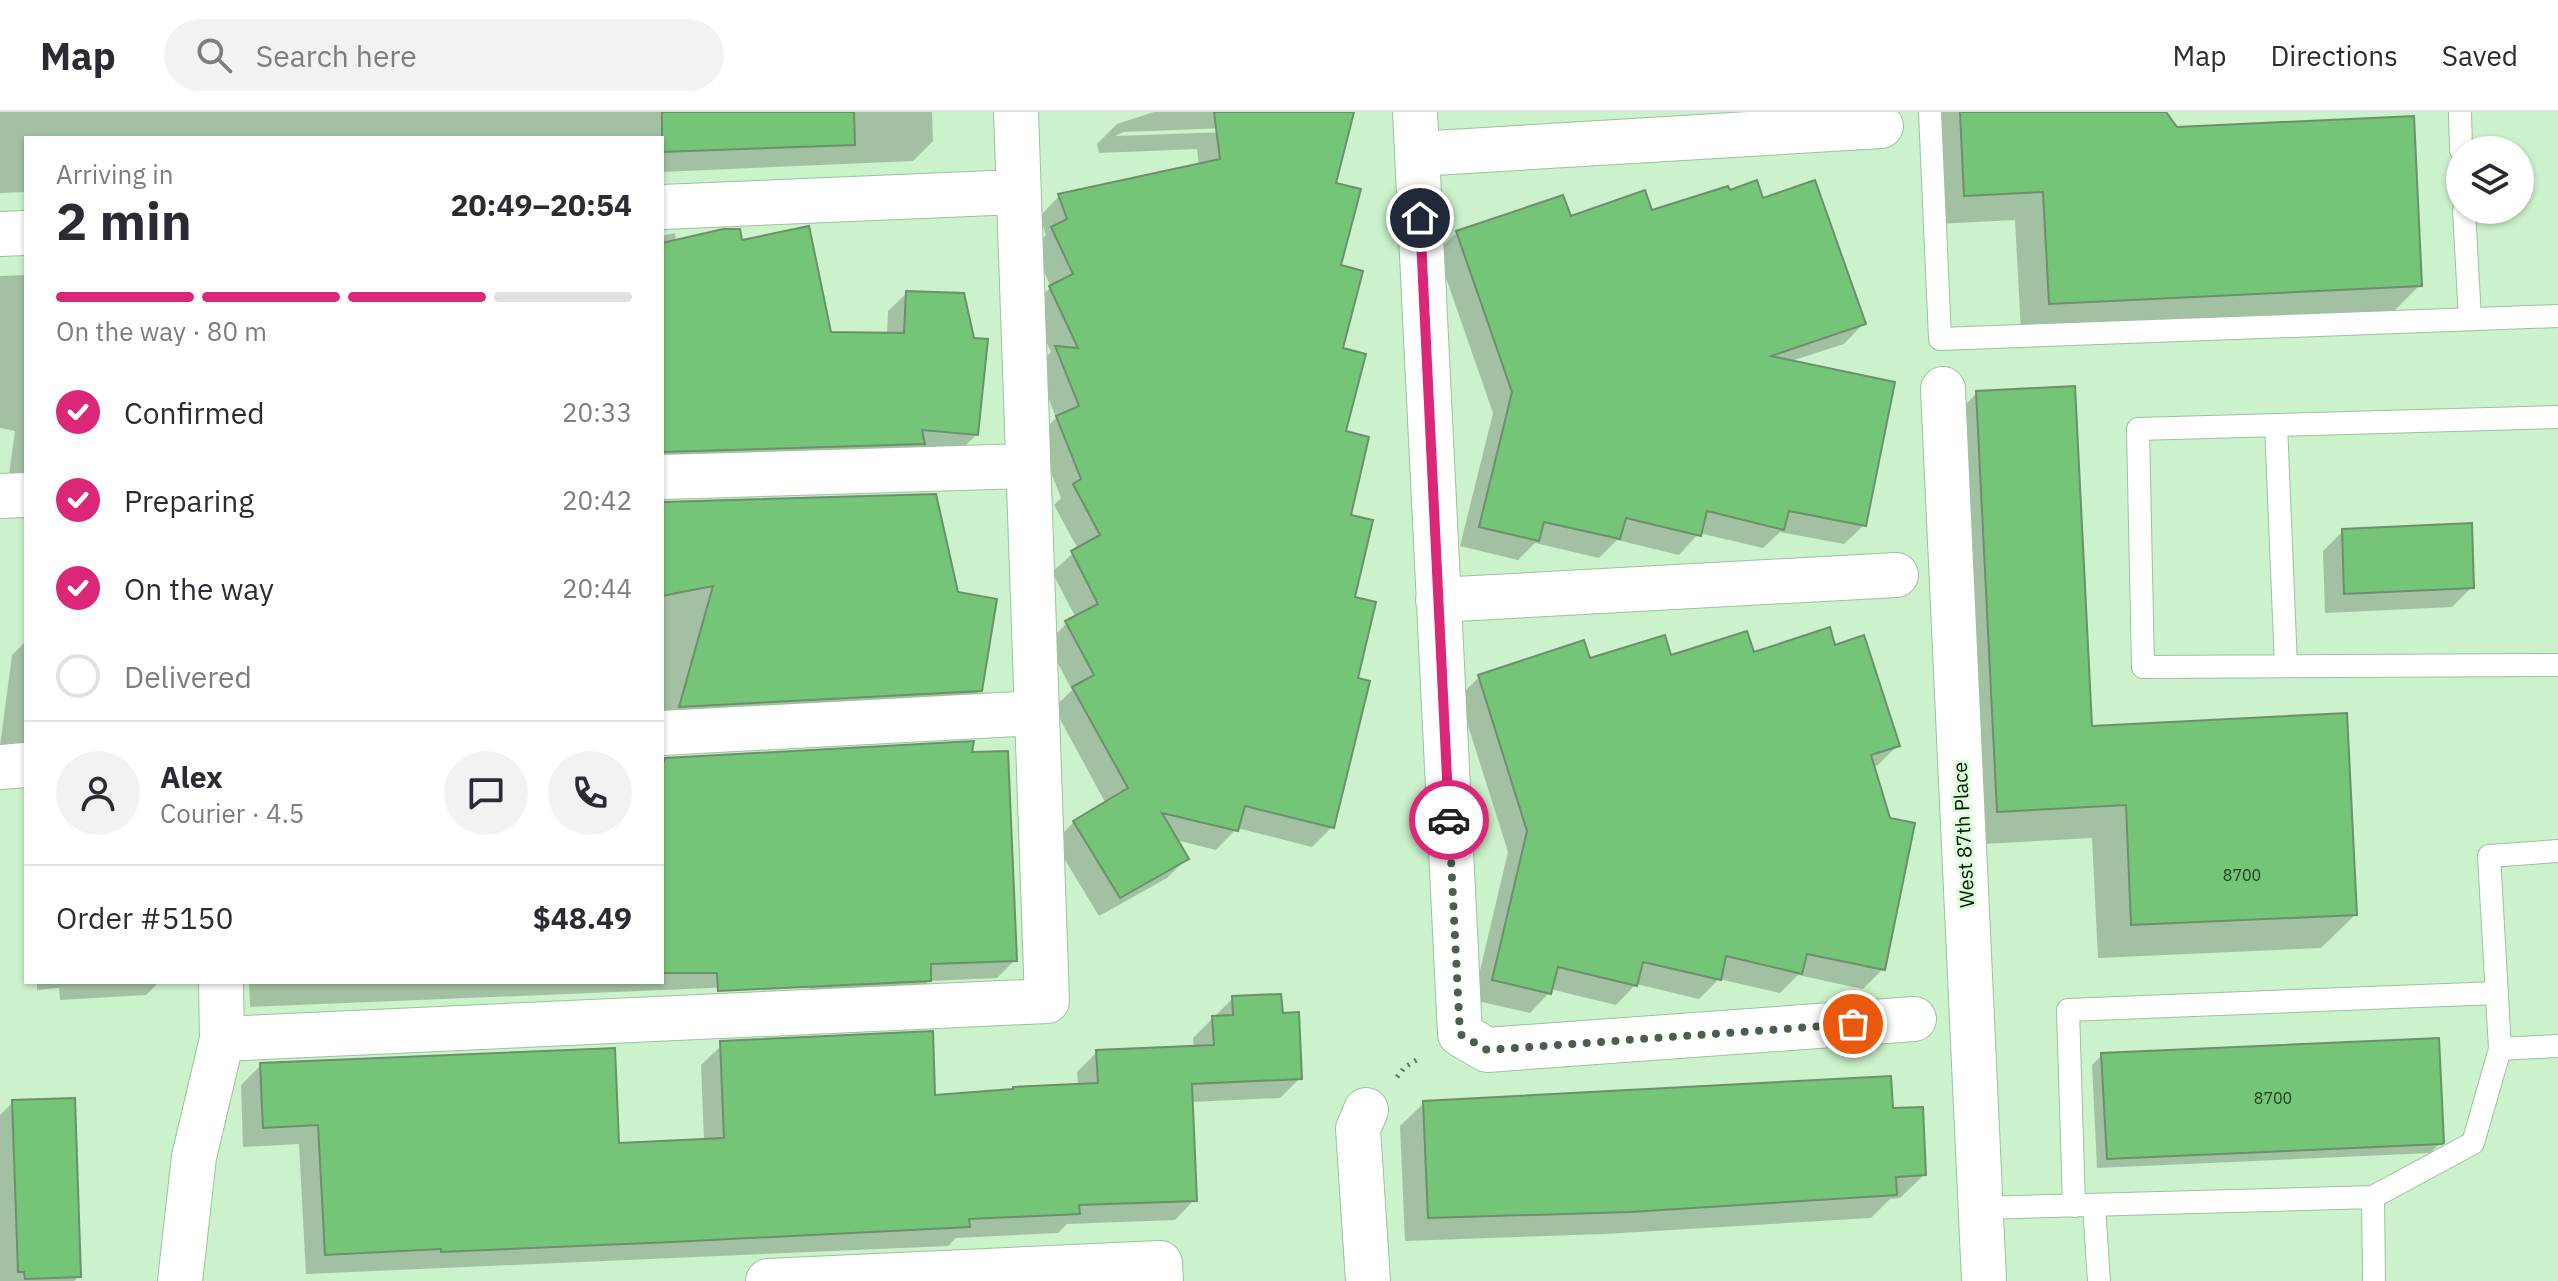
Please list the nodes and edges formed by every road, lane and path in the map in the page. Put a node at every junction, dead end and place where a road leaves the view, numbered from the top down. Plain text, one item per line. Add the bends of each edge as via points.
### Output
1 (1016, 112) edge
2 (1930, 112) edge
3 (2460, 112) edge
4 (1881, 126) dead end
5 (1416, 133) edge
6 (2461, 136) edge
7 (1017, 192) junction
8 (664, 207) edge
9 (2465, 224) edge
10 (24, 233) edge
11 (0, 234) edge
12 (2558, 316) edge
13 (2470, 319) junction
14 (1943, 389) dead end
15 (2558, 417) edge
16 (2276, 425) junction
17 (1028, 466) junction
18 (664, 477) edge
19 (24, 495) edge
20 (0, 496) edge
21 (1896, 575) dead end
22 (1438, 600) junction
23 (2558, 665) edge
24 (2286, 666) junction
25 (1037, 713) junction
26 (664, 733) edge
27 (24, 765) edge
28 (0, 767) edge
29 (2558, 851) edge
30 (221, 984) edge
31 (2497, 993) junction
32 (1914, 1019) dead end
33 (1460, 1034) junction
34 (222, 1039) junction
35 (2558, 1046) edge
36 (2500, 1049) junction
37 (1366, 1110) joint
38 (2373, 1197) junction
39 (2084, 1206) junction
40 (1981, 1208) junction
41 (180, 1281) edge
42 (768, 1281) edge
43 (1161, 1281) edge
44 (1368, 1281) edge
45 (1984, 1281) edge
46 (2099, 1281) edge
47 (2374, 1281) edge

1 - 7 street
2 - 13 lane via 1940,339
3 - 6 lane
4 - 5 street
5 - 22 street
7 - 8 street
7 - 17 street
9 - 13 lane
10 - 11 street
12 - 13 lane
14 - 40 street, West 87th Place
15 - 16 lane
16 - 24 lane
16 - 24 lane via 2138,429 2143,667
17 - 18 street
17 - 25 street
19 - 20 street
21 - 22 street
22 - 33 street
23 - 24 lane
25 - 26 street
25 - 34 street via 1047,1001
27 - 28 street
29 - 31 lane via 2489,856
30 - 34 street
31 - 36 lane
31 - 39 lane via 2068,1010
32 - 33 street via 1487,1050
33 - 37 path via 1405,1067
34 - 41 street via 194,1157
35 - 36 lane
36 - 38 lane via 2473,1143
37 - 44 street via 1358,1129
38 - 39 lane
38 - 47 lane
39 - 40 lane
39 - 46 lane
40 - 45 street, West 87th Place
42 - 43 street via 1160,1263

